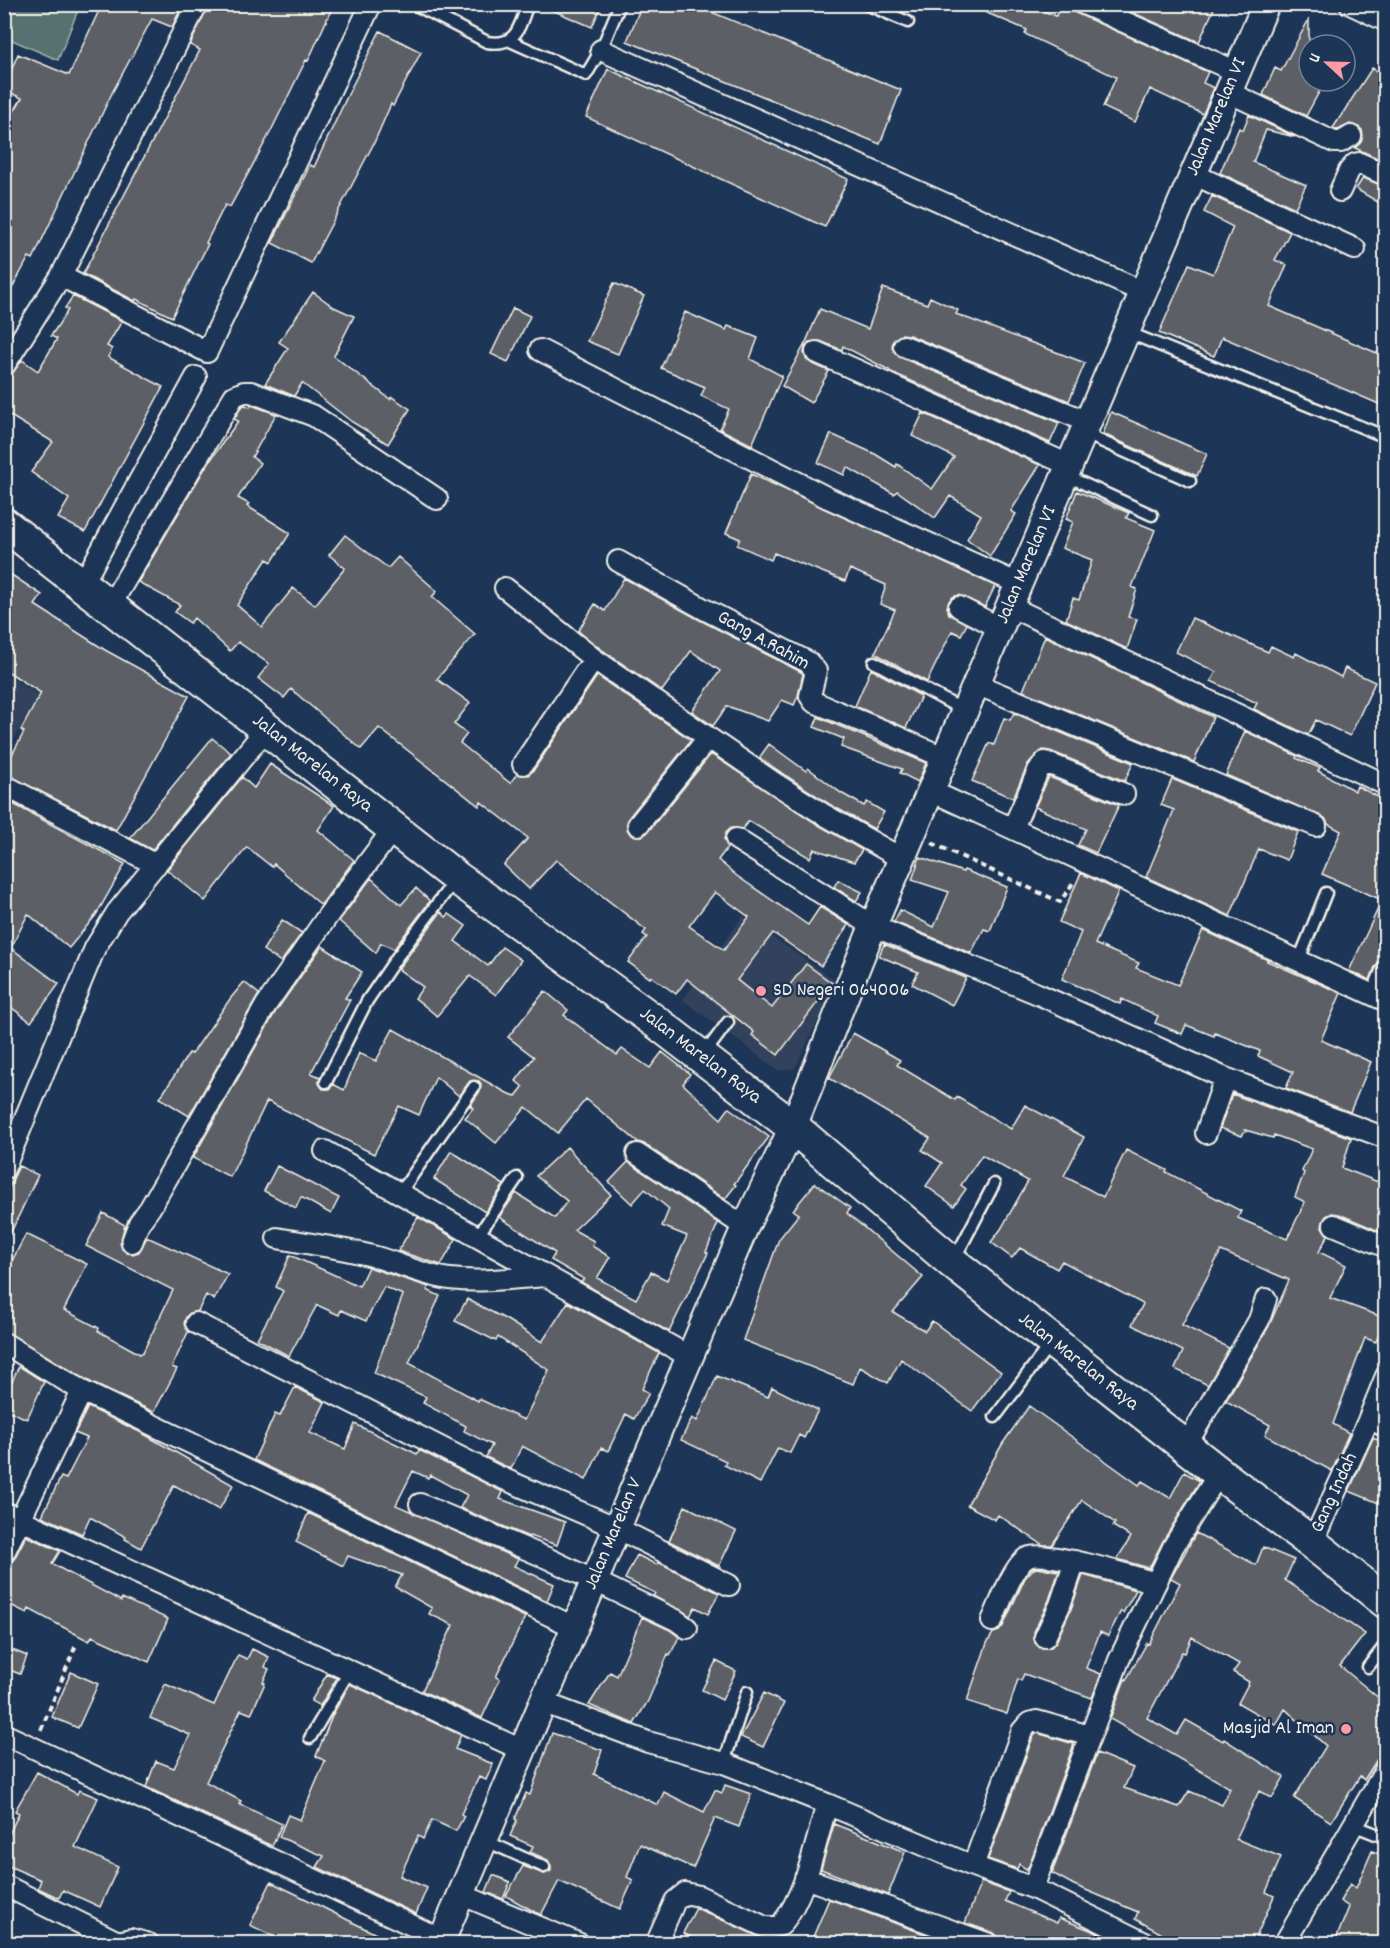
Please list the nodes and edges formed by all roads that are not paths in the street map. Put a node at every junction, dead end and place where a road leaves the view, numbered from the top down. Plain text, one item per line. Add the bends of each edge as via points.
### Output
1 (197, 4) edge
2 (371, 4) edge
3 (414, 4) edge
4 (528, 4) edge
5 (620, 4) edge
6 (866, 4) edge
7 (1084, 4) edge
8 (1266, 4) edge
9 (1350, 4) edge
10 (1386, 21) edge
11 (908, 22) dead end
12 (510, 40) junction
13 (601, 50) junction
14 (1233, 82) junction
15 (1351, 135) dead end
16 (1193, 174) junction
17 (1386, 175) edge
18 (1340, 191) dead end
19 (1355, 249) dead end
20 (61, 276) junction
21 (1143, 292) junction
22 (1122, 342) junction
23 (904, 346) dead end
24 (540, 350) dead end
25 (816, 352) dead end
26 (4, 366) edge
27 (196, 377) dead end
28 (1085, 428) junction
29 (1386, 437) edge
30 (1067, 470) junction
31 (1190, 481) dead end
32 (437, 499) dead end
33 (1152, 515) dead end
34 (4, 524) edge
35 (618, 561) dead end
36 (82, 585) junction
37 (505, 588) dead end
38 (110, 606) junction
39 (1009, 606) junction
40 (960, 607) dead end
41 (594, 659) junction
42 (874, 662) dead end
43 (976, 684) junction
44 (965, 711) junction
45 (266, 729) junction
46 (708, 738) junction
47 (945, 758) junction
48 (523, 764) dead end
49 (4, 785) edge
50 (1386, 785) edge
51 (931, 791) junction
52 (1124, 794) dead end
53 (638, 825) dead end
54 (1316, 826) dead end
55 (394, 828) junction
56 (1013, 828) junction
57 (736, 839) dead end
58 (902, 859) junction
59 (156, 865) junction
60 (457, 878) junction
61 (1326, 893) dead end
62 (873, 926) junction
63 (1299, 960) junction
64 (1386, 972) edge
65 (1381, 998) edge
66 (728, 1022) dead end
67 (702, 1058) junction
68 (1225, 1078) junction
69 (326, 1082) dead end
70 (474, 1087) dead end
71 (793, 1127) junction
72 (1206, 1133) dead end
73 (1386, 1138) edge
74 (325, 1151) dead end
75 (637, 1154) dead end
76 (4, 1169) edge
77 (517, 1178) dead end
78 (994, 1184) dead end
79 (400, 1193) junction
80 (1334, 1225) dead end
81 (745, 1227) junction
82 (477, 1237) junction
83 (277, 1238) dead end
84 (132, 1242) dead end
85 (1386, 1247) edge
86 (953, 1263) junction
87 (546, 1276) junction
88 (1266, 1299) dead end
89 (196, 1323) dead end
90 (1052, 1341) junction
91 (4, 1343) edge
92 (690, 1357) junction
93 (1386, 1376) edge
94 (82, 1391) junction
95 (995, 1417) dead end
96 (1367, 1423) junction
97 (1386, 1432) edge
98 (1185, 1447) junction
99 (1219, 1473) junction
100 (420, 1504) dead end
101 (13, 1516) edge
102 (616, 1528) junction
103 (1312, 1543) junction
104 (4, 1553) edge
105 (1075, 1561) junction
106 (594, 1582) junction
107 (1156, 1583) junction
108 (729, 1585) dead end
109 (1386, 1602) edge
110 (992, 1621) dead end
111 (574, 1627) junction
112 (687, 1628) dead end
113 (1045, 1637) dead end
114 (1386, 1644) edge
115 (1368, 1667) dead end
116 (350, 1670) junction
117 (747, 1692) dead end
118 (542, 1702) junction
119 (4, 1734) edge
120 (1090, 1736) junction
121 (310, 1738) dead end
122 (522, 1750) junction
123 (724, 1763) junction
124 (1386, 1769) edge
125 (827, 1804) junction
126 (1353, 1825) junction
127 (1386, 1838) edge
128 (484, 1839) junction
129 (973, 1866) junction
130 (544, 1867) dead end
131 (805, 1878) junction
132 (4, 1885) edge
133 (1033, 1888) junction
134 (460, 1894) junction
135 (440, 1941) edge
136 (149, 1944) edge
137 (580, 1944) edge
138 (656, 1944) edge
139 (989, 1944) edge
140 (1147, 1944) edge
141 (1284, 1944) edge

1 - 20 street
2 - 20 street via 207,352
3 - 12 lane via 487,42
4 - 12 lane
5 - 13 lane
6 - 11 lane
7 - 14 street
8 - 14 street, Jalan Marelan VI
9 - 10 street
12 - 13 lane via 586,75
13 - 21 street
14 - 15 street via 1334,142
14 - 16 street, Jalan Marelan VI
16 - 19 street
16 - 21 street, Jalan Marelan VI
17 - 18 street via 1355,164
20 - 26 street
21 - 22 street, Jalan Marelan VI
22 - 28 street, Jalan Marelan VI
22 - 29 lane
23 - 28 street
24 - 39 street via 828,498
25 - 30 street
27 - 36 street
28 - 30 street, Jalan Marelan VI
28 - 31 lane
30 - 33 lane
30 - 39 street, Jalan Marelan VI
32 - 38 street via 314,416 244,392 234,396
34 - 36 main road, Jalan Marelan Raya
35 - 47 street, Gang A.Rahim via 808,662 816,671 810,696 813,702
36 - 38 main road, Jalan Marelan Raya
37 - 41 street
38 - 45 main road, Jalan Marelan Raya
39 - 40 street
39 - 43 street, Jalan Marelan VI
39 - 50 street
41 - 46 street
41 - 48 street
42 - 44 lane
43 - 44 street, Jalan Marelan VI
43 - 54 street
44 - 47 street, Jalan Marelan VI
45 - 55 main road, Jalan Marelan Raya
45 - 59 street
46 - 53 street
46 - 58 street via 823,814
47 - 51 street, Jalan Marelan VI
49 - 59 street
51 - 56 street
51 - 58 street, Jalan Marelan VI
52 - 56 street via 1046,762 1038,771
55 - 60 main road, Jalan Marelan Raya
55 - 84 street via 266,1005 139,1223
56 - 63 street
57 - 62 street
58 - 62 street, Jalan Marelan VI
59 - 76 street via 117,912 95,948
60 - 67 main road, Jalan Marelan Raya
60 - 69 lane via 367,1001
61 - 63 lane
62 - 68 street
62 - 71 street, Jalan Marelan VI
63 - 65 street
64 - 65 street
66 - 67 lane
67 - 71 main road, Jalan Marelan Raya
68 - 72 street
68 - 73 street
70 - 79 lane
71 - 81 street, Jalan Marelan V
71 - 86 main road, Jalan Marelan Raya
74 - 79 street
75 - 81 street
77 - 82 lane
78 - 86 lane
79 - 82 street
80 - 85 street
81 - 92 street, Jalan Marelan V
82 - 87 street
83 - 87 street via 377,1257 449,1279
86 - 90 main road, Jalan Marelan Raya
87 - 92 street
88 - 98 street via 1259,1320
89 - 102 street via 495,1475
90 - 95 lane
90 - 98 main road, Jalan Marelan Raya
91 - 94 street
92 - 102 street, Jalan Marelan V
93 - 96 street, Gang Indah
94 - 101 street
94 - 111 street
96 - 97 lane
96 - 103 street, Gang Indah
98 - 99 main road, Jalan Marelan Raya
99 - 103 main road, Jalan Marelan Raya
99 - 107 street via 1173,1547
100 - 106 street
101 - 104 street
101 - 116 street
102 - 106 street, Jalan Marelan V
102 - 108 street
103 - 109 main road, Jalan Marelan Raya
105 - 107 street
105 - 110 street via 1033,1555 1023,1560
105 - 113 street
106 - 111 street, Jalan Marelan V
106 - 112 street
107 - 120 street via 1119,1660
111 - 118 street, Jalan Marelan V
114 - 115 lane
116 - 121 lane
116 - 122 street
117 - 123 lane
118 - 122 street, Jalan Marelan V
118 - 123 street via 648,1742
119 - 135 street
120 - 129 street via 1037,1721 1029,1723 1022,1731
120 - 133 street
122 - 128 street, Jalan Marelan V
123 - 125 street
124 - 126 street
125 - 129 street
125 - 131 street
126 - 127 lane
126 - 141 street
128 - 130 lane
128 - 134 street, Jalan Marelan V
129 - 133 street
131 - 138 street via 788,1916 781,1925 771,1928 699,1896 680,1895
131 - 139 street
132 - 136 street via 118,1942 131,1939
133 - 140 street
134 - 135 street, Jalan Marelan V
134 - 137 street

